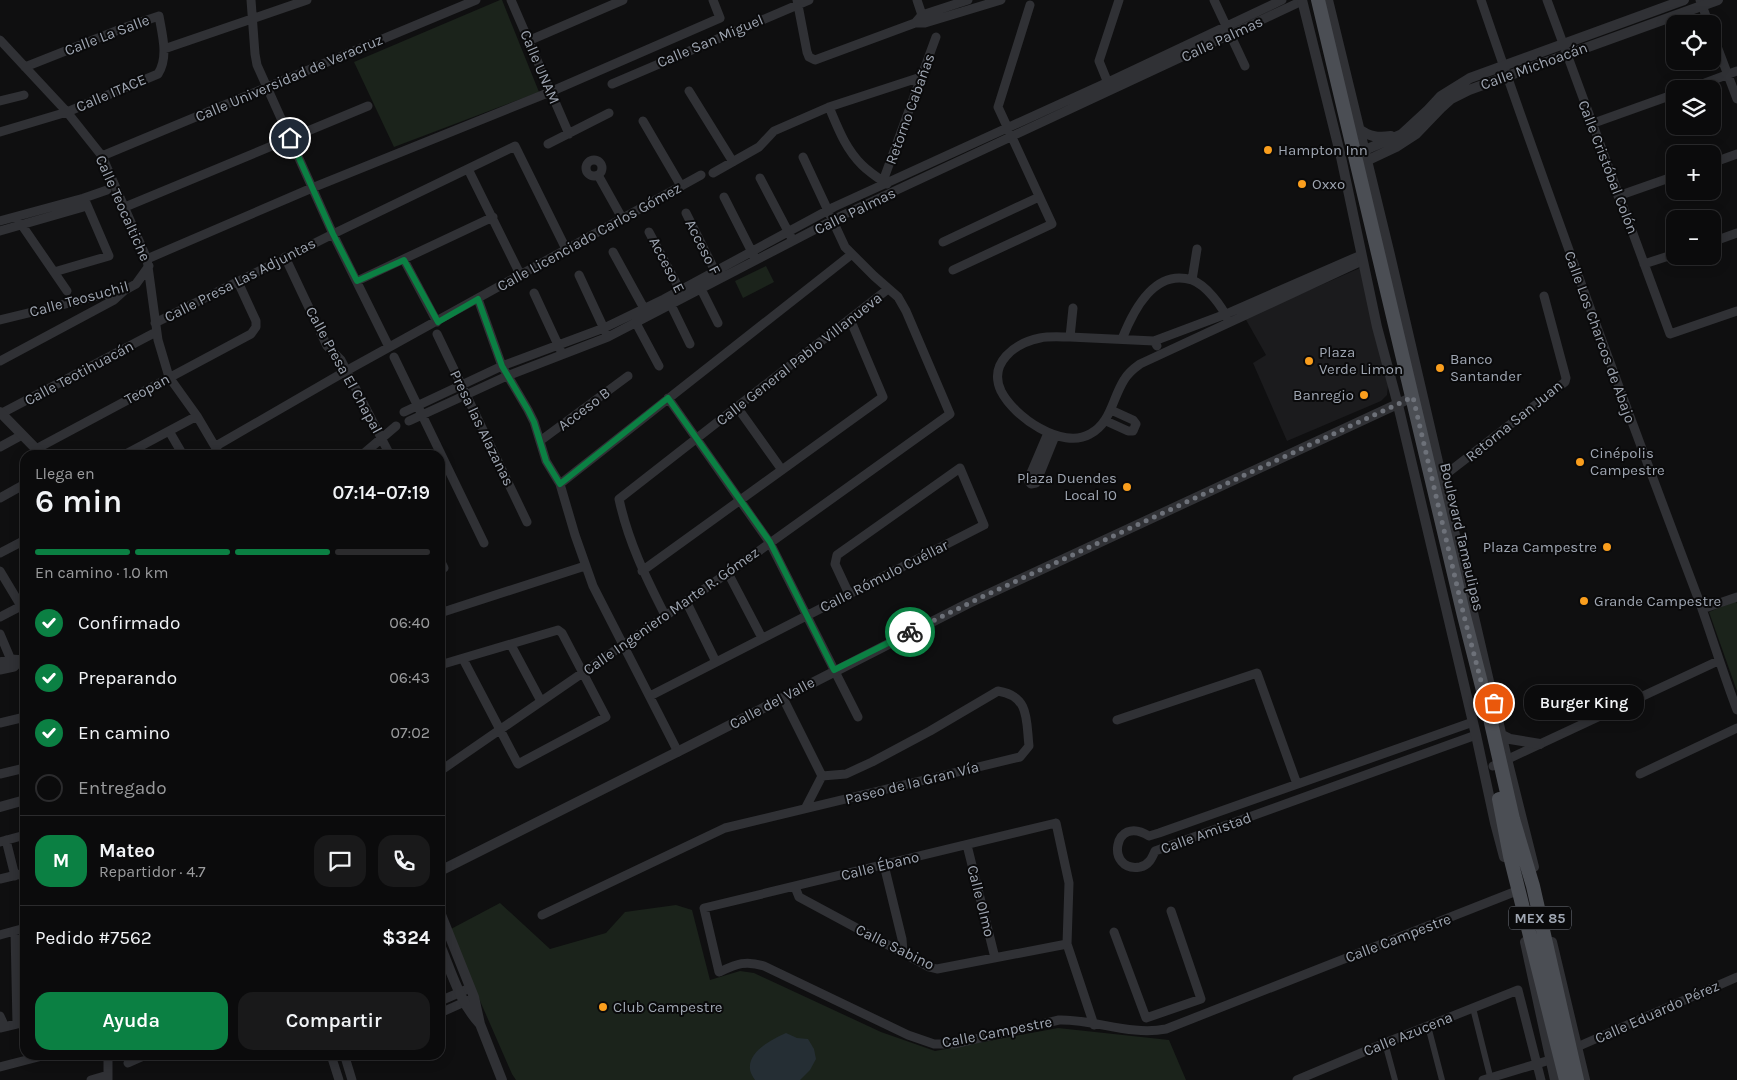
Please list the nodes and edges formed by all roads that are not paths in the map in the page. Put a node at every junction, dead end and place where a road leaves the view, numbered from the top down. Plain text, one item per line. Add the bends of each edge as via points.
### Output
1 (251, 0) edge
2 (307, 0) edge
3 (476, 0) edge
4 (511, 0) edge
5 (624, 0) edge
6 (713, 0) edge
7 (809, 0) edge
8 (917, 0) edge
9 (968, 0) edge
10 (1001, 0) edge
11 (1119, 0) edge
12 (1214, 0) edge
13 (1282, 0) edge
14 (1305, 0) edge
15 (1318, 0) edge
16 (1328, 0) edge
17 (1481, 0) edge
18 (1546, 0) edge
19 (1684, 0) edge
20 (1718, 0) edge
21 (797, 2) edge
22 (1701, 3) edge
23 (1030, 5) dead end
24 (1706, 15) edge
25 (253, 18) junction
26 (921, 21) junction
27 (1229, 30) junction
28 (936, 37) dead end
29 (0, 40) edge
30 (528, 41) junction
31 (164, 49) junction
32 (1564, 49) junction
33 (1721, 51) edge
34 (1245, 66) dead end
35 (25, 67) junction
36 (1505, 71) junction
37 (1732, 73) edge
38 (921, 77) junction
39 (1713, 80) edge
40 (612, 84) dead end
41 (1110, 86) junction
42 (266, 88) junction
43 (689, 91) dead end
44 (550, 92) junction
45 (24, 95) dead end
46 (1666, 97) edge
47 (1737, 99) edge
48 (0, 101) edge
49 (368, 106) dead end
50 (830, 107) junction
51 (67, 112) junction
52 (610, 113) dead end
53 (643, 121) dead end
54 (1591, 124) junction
55 (1007, 128) junction
56 (1359, 129) junction
57 (0, 132) edge
58 (569, 134) junction
59 (1402, 134) junction
60 (1012, 137) junction
61 (290, 138) junction
62 (548, 144) dead end
63 (1737, 154) edge
64 (102, 156) junction
65 (803, 158) dead end
66 (1354, 160) junction
67 (1721, 160) edge
68 (733, 162) junction
69 (468, 168) junction
70 (713, 173) dead end
71 (598, 174) dead end
72 (701, 174) dead end
73 (760, 178) dead end
74 (1666, 179) edge
75 (884, 182) junction
76 (681, 186) junction
77 (312, 188) junction
78 (107, 190) dead end
79 (894, 191) junction
80 (1618, 196) junction
81 (724, 197) dead end
82 (1039, 197) junction
83 (86, 202) junction
84 (125, 207) junction
85 (828, 211) junction
86 (686, 213) dead end
87 (1357, 213) junction
88 (16, 217) junction
89 (493, 217) junction
90 (622, 218) junction
91 (0, 221) edge
92 (832, 221) junction
93 (22, 225) junction
94 (0, 231) edge
95 (649, 232) dead end
96 (789, 233) junction
97 (333, 234) junction
98 (1737, 234) edge
99 (1721, 239) edge
100 (794, 242) junction
101 (943, 242) dead end
102 (566, 249) junction
103 (1197, 249) dead end
104 (613, 252) dead end
105 (752, 252) junction
106 (852, 254) junction
107 (1666, 257) edge
108 (285, 258) junction
109 (1362, 258) junction
110 (404, 260) junction
111 (756, 261) junction
112 (148, 262) junction
113 (1644, 264) junction
114 (953, 270) dead end
115 (715, 271) junction
116 (54, 272) junction
117 (520, 274) junction
118 (579, 275) dead end
119 (720, 280) junction
120 (1192, 280) junction
121 (357, 281) junction
122 (238, 282) junction
123 (127, 288) junction
124 (701, 289) junction
125 (888, 289) junction
126 (67, 291) dead end
127 (534, 293) dead end
128 (682, 294) junction
129 (1544, 296) dead end
130 (478, 299) junction
131 (671, 305) junction
132 (1073, 308) dead end
133 (1737, 312) edge
134 (646, 313) junction
135 (1227, 318) junction
136 (850, 319) junction
137 (0, 320) edge
138 (438, 322) junction
139 (636, 323) junction
140 (718, 323) dead end
141 (156, 327) junction
142 (604, 328) junction
143 (436, 334) dead end
144 (608, 337) junction
145 (1070, 337) junction
146 (1122, 339) junction
147 (1154, 341) junction
148 (690, 344) dead end
149 (558, 346) junction
150 (389, 347) junction
151 (1161, 353) junction
152 (562, 355) junction
153 (394, 357) dead end
154 (0, 361) edge
155 (502, 366) junction
156 (659, 366) dead end
157 (346, 371) junction
158 (507, 376) junction
159 (628, 376) dead end
160 (169, 377) junction
161 (461, 385) junction
162 (466, 395) junction
163 (668, 398) junction
164 (1410, 399) junction
165 (418, 405) junction
166 (737, 407) junction
167 (1111, 410) junction
168 (1, 412) edge
169 (404, 412) dead end
170 (422, 415) junction
171 (197, 416) junction
172 (409, 421) dead end
173 (1106, 421) junction
174 (396, 426) dead end
175 (169, 431) junction
176 (1052, 434) junction
177 (22, 435) junction
178 (382, 439) junction
179 (696, 439) junction
180 (540, 441) junction
181 (216, 446) junction
182 (0, 447) edge
183 (37, 450) edge
184 (42, 450) edge
185 (140, 450) edge
186 (180, 450) edge
187 (218, 450) edge
188 (368, 450) edge
189 (388, 450) edge
190 (439, 450) edge
191 (1042, 457) dead end
192 (445, 462) edge
193 (782, 470) junction
194 (1429, 482) junction
195 (560, 484) junction
196 (20, 487) edge
197 (0, 498) edge
198 (740, 500) junction
199 (527, 522) dead end
200 (770, 542) junction
201 (20, 543) edge
202 (484, 543) dead end
203 (0, 553) edge
204 (585, 566) junction
205 (0, 571) edge
206 (642, 571) junction
207 (728, 572) junction
208 (849, 594) junction
209 (1737, 597) edge
210 (20, 601) edge
211 (686, 601) junction
212 (20, 607) edge
213 (1702, 609) junction
214 (445, 611) edge
215 (665, 615) junction
216 (806, 616) junction
217 (0, 617) edge
218 (0, 634) edge
219 (762, 638) junction
220 (512, 644) junction
221 (623, 644) junction
222 (463, 658) junction
223 (20, 661) edge
224 (1718, 661) junction
225 (0, 662) edge
226 (716, 662) junction
227 (12, 663) junction
228 (445, 663) edge
229 (0, 670) edge
230 (834, 670) junction
231 (583, 672) junction
232 (650, 696) junction
233 (783, 698) junction
234 (541, 701) junction
235 (1490, 703) junction
236 (1737, 710) edge
237 (858, 717) dead end
238 (20, 718) edge
239 (1118, 720) dead end
240 (1472, 722) junction
241 (0, 723) edge
242 (1737, 728) edge
243 (500, 729) junction
244 (1452, 729) junction
245 (1476, 735) junction
246 (1502, 736) junction
247 (1456, 742) junction
248 (1540, 744) junction
249 (678, 752) junction
250 (1500, 762) junction
251 (1353, 764) junction
252 (445, 768) edge
253 (20, 769) edge
254 (0, 774) edge
255 (1640, 774) dead end
256 (822, 776) junction
257 (1358, 778) junction
258 (1297, 784) junction
259 (1252, 800) junction
260 (20, 801) edge
261 (0, 807) edge
262 (806, 807) junction
263 (1257, 814) junction
264 (1499, 822) junction
265 (20, 836) edge
266 (1149, 836) junction
267 (3, 841) edge
268 (967, 845) junction
269 (1520, 846) junction
270 (1155, 851) junction
271 (884, 865) junction
272 (445, 868) edge
273 (20, 875) edge
274 (15, 876) junction
275 (0, 880) edge
276 (795, 887) junction
277 (1514, 892) junction
278 (704, 908) joint
279 (1171, 911) dead end
280 (542, 915) dead end
281 (20, 930) edge
282 (445, 930) edge
283 (15, 931) junction
284 (1114, 932) dead end
285 (0, 935) edge
286 (1067, 944) junction
287 (903, 952) junction
288 (445, 954) edge
289 (995, 958) junction
290 (1532, 959) junction
291 (1554, 962) junction
292 (1737, 977) edge
293 (467, 995) junction
294 (445, 1000) edge
295 (1190, 1003) junction
296 (20, 1008) edge
297 (1473, 1008) junction
298 (445, 1010) edge
299 (0, 1016) edge
300 (1197, 1017) junction
301 (20, 1023) edge
302 (1094, 1025) junction
303 (1428, 1026) junction
304 (2, 1028) edge
305 (1385, 1043) junction
306 (1577, 1047) junction
307 (27, 1060) edge
308 (108, 1060) edge
309 (136, 1060) edge
310 (333, 1060) edge
311 (345, 1060) edge
312 (1550, 1060) junction
313 (128, 1064) dead end
314 (1537, 1064) junction
315 (0, 1067) edge
316 (108, 1077) edge
317 (1488, 1079) edge
318 (91, 1080) edge
319 (339, 1080) edge
320 (352, 1080) edge
321 (502, 1080) edge
322 (1297, 1080) edge
323 (1395, 1080) edge
324 (1442, 1080) edge
325 (1541, 1080) edge
326 (1555, 1080) edge
327 (1566, 1080) edge
328 (1577, 1080) edge
329 (1585, 1080) edge

1 - 25 street
2 - 25 street
3 - 42 street, Calle Universidad de Veracruz
4 - 30 street, Calle UNAM
5 - 30 street
6 - 44 street via 720,18
7 - 21 street, Calle San Miguel
8 - 26 street
9 - 26 street
10 - 26 street
11 - 41 street via 1099,61
12 - 27 street
13 - 27 street, Calle Palmas
14 - 27 street, Calle Palmas
14 - 66 main road, Boulevard Tamaulipas / MEX 85
15 - 66 main road, Boulevard Tamaulipas / MEX 85
16 - 56 street
17 - 36 street, Calle Los Charcos de Abajo
18 - 32 street, Calle Cristóbal Colón
19 - 32 street, Calle Michoacán
20 - 22 street, Calle Michoacán
21 - 26 street via 807,52 815,60
21 - 40 street, Calle San Miguel
22 - 24 street
22 - 32 street, Calle Michoacán
23 - 55 street via 998,107
25 - 31 street
25 - 42 street via 256,60
27 - 34 street
27 - 41 street, Calle Palmas
28 - 38 street, Retorno Cabañas
29 - 35 street, Calle Teocaltiche
30 - 44 street, Calle UNAM
31 - 35 street, Calle La Salle via 159,16
31 - 51 street, Calle ITACE via 158,74
32 - 36 street, Calle Michoacán
32 - 54 street, Calle Cristóbal Colón
33 - 37 street
35 - 51 street, Calle Teocaltiche
36 - 59 street, Calle Michoacán via 1458,84
36 - 66 street, Calle Michoacán via 1451,99 1416,134 1396,147
36 - 213 street, Calle Los Charcos de Abajo
37 - 39 street
37 - 47 street
38 - 50 street
38 - 75 street, Retorno Cabañas
41 - 55 street, Calle Palmas
41 - 60 street, Calle Palmas
42 - 61 street
42 - 64 street, Calle Universidad de Veracruz
43 - 68 street
44 - 58 street, Calle UNAM
44 - 77 street
45 - 48 street
46 - 54 street
49 - 61 street
50 - 68 street via 774,131 759,147
50 - 75 street via 843,141 853,155
51 - 57 street
51 - 64 street, Calle Teocaltiche
52 - 58 street
53 - 76 street
54 - 80 street, Calle Cristóbal Colón
55 - 60 street
55 - 75 street, Calle Palmas
56 - 59 street via 1381,138
56 - 66 street
58 - 62 street
59 - 66 street, Calle Michoacán
60 - 79 street, Calle Palmas
60 - 82 street
61 - 77 street
61 - 84 street
63 - 67 street
64 - 84 street, Calle Teocaltiche
65 - 85 street
66 - 87 main road, Boulevard Tamaulipas / MEX 85
66 - 164 main road, Boulevard Tamaulipas / MEX 85
68 - 70 street
69 - 89 street
69 - 97 street, Calle Presa Las Adjuntas
69 - 102 street, Calle Presa Las Adjuntas via 515,146
71 - 90 street
72 - 76 street, Calle Licenciado Carlos Gómez
73 - 96 street
74 - 80 street
75 - 79 street
75 - 85 street, Calle Palmas
76 - 90 street, Calle Licenciado Carlos Gómez
77 - 97 street
77 - 112 street
78 - 83 street
79 - 92 street, Calle Palmas
80 - 113 street, Calle Cristóbal Colón
81 - 105 street
82 - 101 street
82 - 114 street via 1052,224
83 - 88 street
83 - 93 street
83 - 116 street via 109,256
84 - 112 street, Calle Teocaltiche
85 - 92 street
85 - 96 street, Calle Palmas
86 - 115 street, Acceso F
87 - 109 street
87 - 164 main road, Boulevard Tamaulipas / MEX 85
88 - 91 street
88 - 93 street
89 - 110 street
89 - 117 street
90 - 102 street, Calle Licenciado Carlos Gómez
92 - 100 street, Calle Palmas
92 - 106 street
93 - 94 street
93 - 116 street
95 - 128 street, Acceso E
96 - 100 street
96 - 105 street, Calle Palmas
97 - 108 street, Calle Presa Las Adjuntas
97 - 121 street
98 - 99 street
100 - 111 street, Calle Palmas
102 - 117 street, Calle Licenciado Carlos Gómez
103 - 120 street
104 - 134 street
105 - 111 street
105 - 115 street, Calle Palmas
106 - 125 street
106 - 163 street
107 - 113 street
108 - 122 street, Calle Presa Las Adjuntas
108 - 157 street, Calle Presa El Chapal via 327,346 341,360
109 - 135 street
109 - 164 street
110 - 121 street
110 - 138 street
111 - 119 street, Calle Palmas
112 - 123 street, Calle Teosuchil via 136,284
112 - 141 street, Calle Teocaltiche
113 - 133 street, Calle Cristóbal Colón via 1670,334
115 - 119 street, Acceso F
115 - 128 street, Calle Palmas
116 - 126 street
117 - 130 street, Calle Licenciado Carlos Gómez
118 - 142 street
119 - 124 street, Calle Palmas
120 - 135 street via 1204,289
120 - 146 street via 1176,277 1154,288 1135,310
121 - 150 street
122 - 141 street, Calle Presa Las Adjuntas
122 - 160 street, Teopan via 256,321 256,328 251,334
123 - 137 street, Calle Teosuchil
123 - 154 street via 114,300
124 - 128 street, Calle Palmas
124 - 140 street
125 - 136 street, Calle General Pablo Villanueva
125 - 200 street, Calle Ingeniero Marte R. Gómez via 898,297 906,311 950,414
127 - 149 street
128 - 131 street, Calle Palmas
128 - 134 street, Calle Palmas
129 - 194 street, Retorna San Juan via 1565,382
130 - 138 street, Calle Licenciado Carlos Gómez
130 - 155 street
131 - 134 street, Calle Palmas
131 - 148 street
132 - 145 street
134 - 139 street, Calle Palmas
134 - 142 street, Calle Palmas
135 - 147 street
135 - 151 street
136 - 166 street, Calle General Pablo Villanueva
136 - 193 street via 883,397
138 - 150 street, Calle Licenciado Carlos Gómez
139 - 144 street, Calle Palmas
139 - 156 street
141 - 160 street, Calle Teocaltiche
141 - 168 street, Calle Teotihuacán
142 - 144 street
142 - 149 street, Calle Palmas
143 - 161 street, Presa las Alazanas
144 - 152 street, Calle Palmas
145 - 146 street
145 - 176 street via 1040,338 1022,344 1008,352 1000,364 998,378 1010,404
146 - 147 street
147 - 151 street
149 - 152 street
149 - 155 street, Calle Palmas
150 - 157 street, Calle Licenciado Carlos Gómez
151 - 167 street via 1130,371
152 - 158 street, Calle Palmas
153 - 165 street
155 - 158 street
155 - 161 street, Calle Palmas
157 - 178 street, Calle Presa El Chapal
157 - 181 street, Calle Licenciado Carlos Gómez
158 - 162 street, Calle Palmas
158 - 180 street via 528,410
159 - 180 street, Acceso B
160 - 171 street, Calle Teocaltiche
160 - 184 street, Teopan
161 - 162 street, Presa las Alazanas
161 - 165 street, Calle Palmas
162 - 170 street, Calle Palmas
162 - 199 street, Presa las Alazanas
163 - 179 street
163 - 195 street
164 - 194 main road, Boulevard Tamaulipas / MEX 85
164 - 230 street, Calle del Valle via 977,599
165 - 169 street, Calle Palmas
165 - 170 street
166 - 179 street, Calle General Pablo Villanueva
166 - 193 street
167 - 173 street
167 - 173 street via 1134,420 1136,428 1128,431
168 - 177 street
170 - 172 street, Calle Palmas
170 - 190 street
171 - 175 street
171 - 181 street, Calle Teocaltiche
173 - 176 street via 1089,435 1077,439
174 - 178 street
175 - 185 street
175 - 186 street
176 - 191 street
177 - 182 street
177 - 183 street
178 - 188 street
178 - 189 street, Calle Presa El Chapal
179 - 198 street
179 - 206 street, Calle General Pablo Villanueva via 618,499 624,525
180 - 195 street via 546,461
181 - 187 street, Calle Teocaltiche
192 - 202 street
193 - 198 street
194 - 235 main road, Boulevard Tamaulipas / MEX 85
194 - 240 street
194 - 250 main road, Boulevard Tamaulipas / MEX 85 via 1483,715
195 - 204 street
196 - 197 street
198 - 200 street
198 - 206 street
200 - 207 street, Calle Ingeniero Marte R. Gómez
200 - 216 street
201 - 203 street
204 - 214 street
204 - 221 street
205 - 210 street
206 - 215 street, Calle General Pablo Villanueva
207 - 211 street, Calle Ingeniero Marte R. Gómez
207 - 219 street
208 - 208 street, Calle Rómulo Cuéllar via 984,525 960,468 837,555 835,564
208 - 216 street, Calle Rómulo Cuéllar
209 - 213 street
211 - 215 street, Calle Ingeniero Marte R. Gómez
211 - 226 street
212 - 217 street
213 - 224 street, Calle Los Charcos de Abajo
215 - 221 street, Calle Ingeniero Marte R. Gómez
216 - 219 street, Calle Rómulo Cuéllar
216 - 230 street
218 - 227 street
219 - 226 street, Calle Rómulo Cuéllar
220 - 222 street
220 - 231 street via 558,630
220 - 234 street
221 - 231 street, Calle Ingeniero Marte R. Gómez
221 - 232 street
222 - 228 street
222 - 243 street
223 - 227 street
224 - 236 street, Calle Los Charcos de Abajo
224 - 248 street
225 - 227 street
226 - 232 street, Calle Rómulo Cuéllar
227 - 229 street
230 - 233 street, Calle del Valle
230 - 237 street
231 - 234 street, Calle Ingeniero Marte R. Gómez
231 - 243 street via 606,717 518,764
232 - 249 street
233 - 249 street, Calle del Valle
233 - 256 street
234 - 243 street, Calle Ingeniero Marte R. Gómez
235 - 246 street
235 - 250 main road, Boulevard Tamaulipas / MEX 85
238 - 241 street
239 - 258 street via 1256,673
240 - 244 street, Calle Amistad
240 - 245 street
242 - 255 street
243 - 252 street, Calle Ingeniero Marte R. Gómez
244 - 247 street
244 - 251 street, Calle Amistad
245 - 247 street, Calle Amistad
245 - 264 street
246 - 248 street
246 - 250 street
247 - 257 street, Calle Amistad
248 - 250 street
249 - 272 street, Calle del Valle
250 - 264 main road, Boulevard Tamaulipas / MEX 85
250 - 269 main road, Boulevard Tamaulipas / MEX 85
250 - 291 street
251 - 257 street
251 - 258 street, Calle Amistad
253 - 254 street
256 - 262 street
256 - 262 street, Paseo de la Gran Vía via 846,774 872,762 998,691 1010,693 1022,703 1029,746 1020,757
257 - 263 street, Calle Amistad
258 - 259 street, Calle Amistad
259 - 263 street
259 - 266 street, Calle Amistad
260 - 261 street
262 - 280 street, Paseo de la Gran Vía via 725,828
263 - 270 street, Calle Amistad
264 - 269 main road via 1513,827
264 - 277 street
264 - 290 main road, Boulevard Tamaulipas / MEX 85 via 1510,856
265 - 267 street
266 - 270 street
266 - 270 street, Calle Amistad via 1132,830 1120,838 1118,853 1126,865 1134,868 1144,866
267 - 274 street
268 - 271 street, Calle Ébano
268 - 286 street, Calle Ébano via 1056,823 1069,883
268 - 289 street, Calle Olmo
269 - 291 main road, Boulevard Tamaulipas / MEX 85
271 - 276 street, Calle Ébano
271 - 287 street
273 - 274 street
274 - 275 street
276 - 278 street, Calle Ébano
276 - 287 street, Calle Sabino via 799,897
277 - 290 street
277 - 300 street, Calle Campestre
278 - 302 street, Calle Campestre via 719,972 747,962 764,966 908,1035 934,1044 954,1044 1059,1020
279 - 295 street via 1201,999
281 - 283 street
282 - 293 street
283 - 285 street
283 - 296 street
284 - 295 street via 1146,1018
286 - 289 street, Calle Sabino
286 - 302 street
287 - 289 street, Calle Sabino via 937,969
288 - 293 street
290 - 312 street
290 - 327 main road, Boulevard Tamaulipas / MEX 85
291 - 306 street
291 - 328 main road, Boulevard Tamaulipas / MEX 85
292 - 306 street, Calle Eduardo Pérez
293 - 294 street
293 - 298 street
293 - 321 street
295 - 300 street
297 - 303 street, Calle Azucena
297 - 314 street, Calle Azucena via 1518,990
297 - 317 street
299 - 304 street
300 - 302 street, Calle Campestre via 1166,1029 1143,1032
301 - 304 street
303 - 305 street, Calle Azucena
303 - 324 street
305 - 322 street, Calle Azucena
305 - 323 street
306 - 329 street
307 - 315 street
308 - 316 street
309 - 313 street
310 - 319 street
311 - 320 street
312 - 314 street
312 - 326 street
314 - 317 street
314 - 325 street
316 - 318 street

